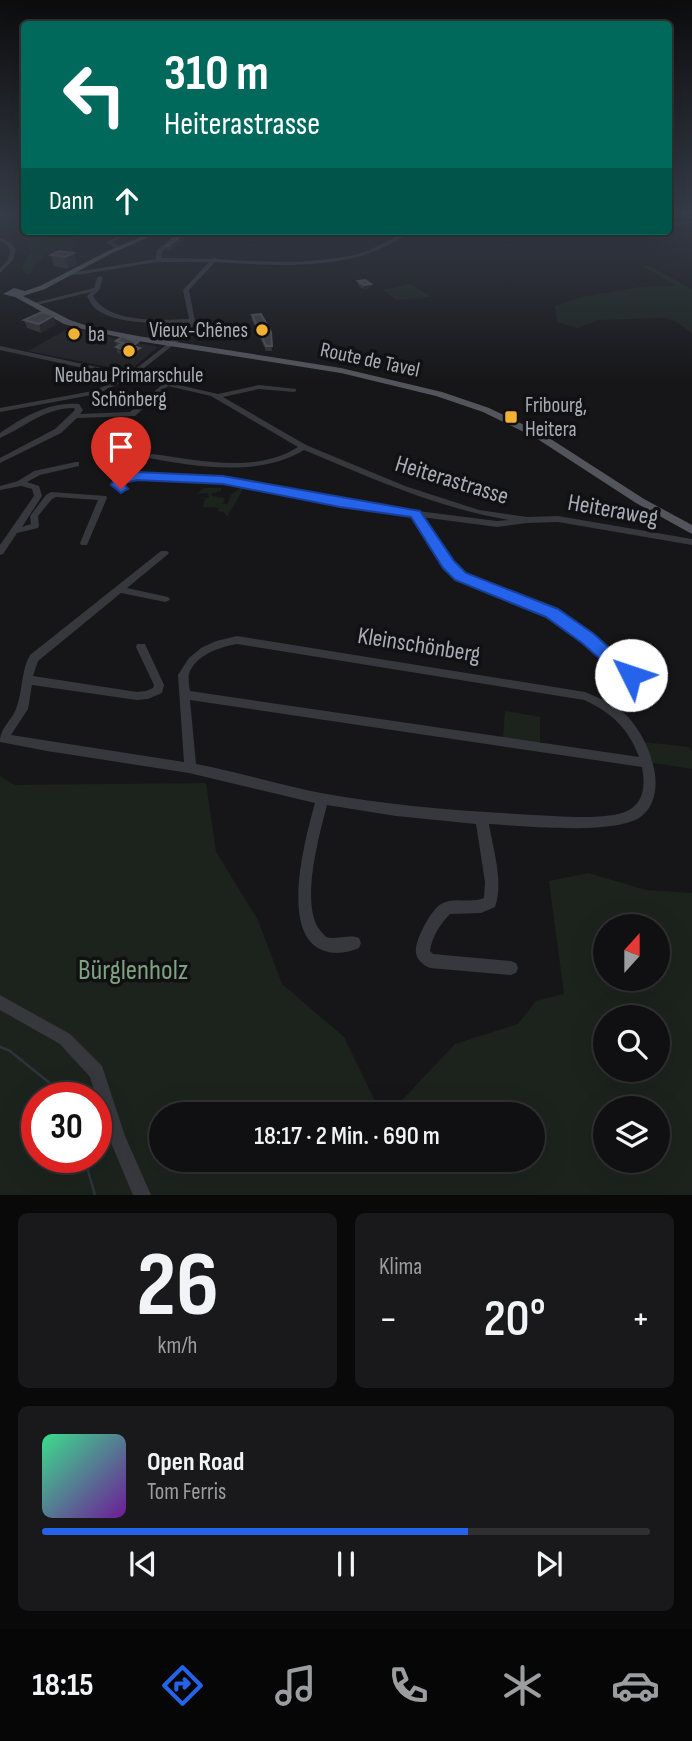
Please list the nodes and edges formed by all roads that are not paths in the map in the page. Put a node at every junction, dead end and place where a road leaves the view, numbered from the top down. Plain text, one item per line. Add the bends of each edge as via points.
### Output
1 (78, 270) edge
2 (93, 270) edge
3 (205, 270) edge
4 (72, 273) junction
5 (100, 278) dead end
6 (96, 289) junction
7 (11, 293) edge
8 (33, 303) junction
9 (192, 321) junction
10 (174, 344) junction
11 (1, 349) edge
12 (131, 376) junction
13 (167, 384) junction
14 (294, 390) dead end
15 (219, 396) junction
16 (0, 410) edge
17 (75, 416) junction
18 (0, 436) edge
19 (303, 447) junction
20 (152, 456) dead end
21 (0, 461) edge
22 (76, 464) dead end
23 (21, 483) junction
24 (0, 488) edge
25 (126, 489) dead end
26 (415, 514) junction
27 (527, 520) junction
28 (692, 530) edge
29 (15, 531) junction
30 (692, 542) edge
31 (84, 543) dead end
32 (0, 552) edge
33 (164, 553) dead end
34 (119, 589) junction
35 (165, 599) dead end
36 (141, 647) dead end
37 (29, 680) junction
38 (185, 695) junction
39 (614, 711) junction
40 (2, 738) edge
41 (648, 763) junction
42 (190, 768) junction
43 (322, 799) junction
44 (482, 819) junction
45 (354, 943) dead end
46 (511, 968) dead end
47 (0, 1002) edge
48 (142, 1195) edge

1 - 4 main road
2 - 4 street
3 - 9 street via 186,290
4 - 7 main road via 44,287
5 - 6 street
6 - 8 street
6 - 9 street via 91,301 109,313 152,322
7 - 8 main road, Route de Tavel
8 - 10 main road, Route de Tavel via 81,327
9 - 10 street
10 - 12 street
10 - 28 main road, Route de Tavel via 376,380 475,405 531,431
11 - 12 street
12 - 13 street
12 - 16 street via 95,393
13 - 15 street
13 - 17 street via 132,414
14 - 15 street via 251,387
15 - 19 street, Heiterastrasse
17 - 18 street via 76,406 57,407
17 - 21 street via 58,431
19 - 20 street via 258,465
19 - 27 street, Heiterastrasse via 451,505
22 - 23 street via 37,473
23 - 24 street
23 - 29 street via 36,488 38,496
25 - 26 street, Heiterastrasse via 117,485 119,481 137,476 242,482
26 - 27 street, Heiterastrasse via 497,524
26 - 39 street via 448,565 461,576 552,613 626,669 631,684
27 - 30 street, Heiteraweg via 558,519
29 - 31 street via 35,526 34,516 49,496 103,498
29 - 32 street
33 - 34 street
34 - 35 street
34 - 37 street via 34,658
36 - 37 street via 159,685 148,695
37 - 40 street via 18,720
38 - 39 street, Kleinschönberg via 183,675 199,653 224,642 244,640 584,696
38 - 41 street
38 - 42 street, Kleinschönberg
39 - 41 street, Kleinschönberg
40 - 42 street
41 - 44 street, Kleinschönberg via 649,794 638,812 621,819 572,823
42 - 43 street, Kleinschönberg
43 - 44 street, Kleinschönberg
43 - 45 street via 306,862 306,906 320,941 330,946
44 - 46 street via 492,882 490,902 482,908 440,910 422,945 423,954 430,961
47 - 48 street via 65,1039 96,1072

